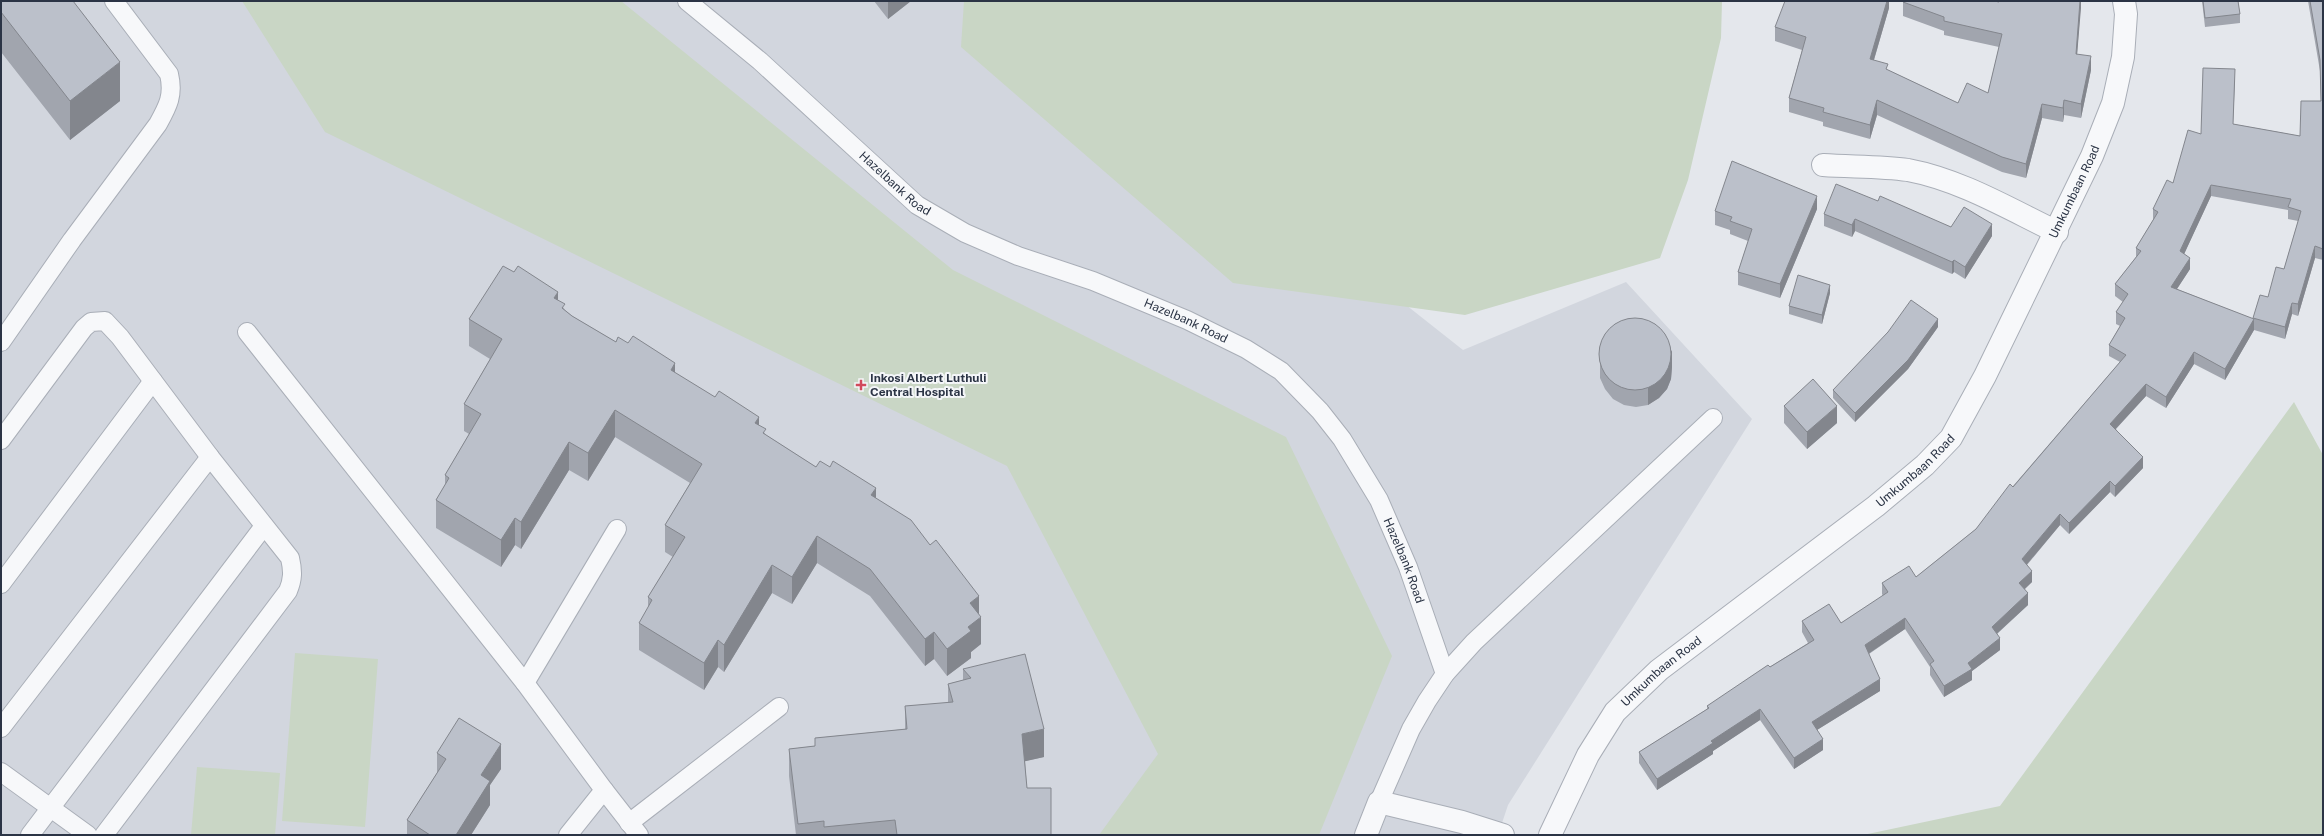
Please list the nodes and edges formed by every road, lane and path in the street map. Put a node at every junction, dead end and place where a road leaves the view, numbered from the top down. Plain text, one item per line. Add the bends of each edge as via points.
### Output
1 (114, 1) edge
2 (687, 1) edge
3 (2124, 1) edge
4 (1823, 165) dead end
5 (2057, 232) junction
6 (247, 332) dead end
7 (1, 342) edge
8 (153, 381) junction
9 (1713, 418) dead end
10 (1, 440) edge
11 (210, 457) junction
12 (264, 526) junction
13 (617, 529) dead end
14 (1, 584) edge
15 (1445, 674) junction
16 (524, 683) junction
17 (779, 707) dead end
18 (1, 728) edge
19 (1, 772) edge
20 (604, 790) junction
21 (1379, 802) junction
22 (51, 808) junction
23 (634, 829) edge
24 (30, 835) edge
25 (88, 835) edge
26 (104, 835) edge
27 (568, 835) edge
28 (1366, 835) edge
29 (1503, 835) edge
30 (1550, 835) edge

1 - 7 lane via 169,74 172,87 168,106 158,124
2 - 15 lane, Hazelbank Road via 760,61 917,205 965,233 1018,256 1093,281 1187,320 1246,349 1282,371 1320,411 1342,439 1379,500 1408,567
3 - 5 street, Umkumbaan Road via 2126,14 2123,57 2113,103
4 - 5 street via 1908,170 1934,176
5 - 30 street, Umkumbaan Road via 1986,376 1951,438 1925,465 1876,506 1659,670 1615,712 1588,755
6 - 16 lane
8 - 10 lane via 109,324 105,321 91,322
8 - 11 lane
8 - 14 lane
9 - 15 lane via 1474,642
11 - 12 lane
11 - 18 lane
12 - 22 lane
12 - 26 lane via 290,558 293,569 288,591
13 - 16 lane
15 - 21 lane via 1411,729
16 - 20 lane
17 - 23 lane
19 - 22 lane
20 - 23 lane
20 - 27 lane
21 - 28 street
21 - 29 street via 1462,822
22 - 24 lane
22 - 25 lane

